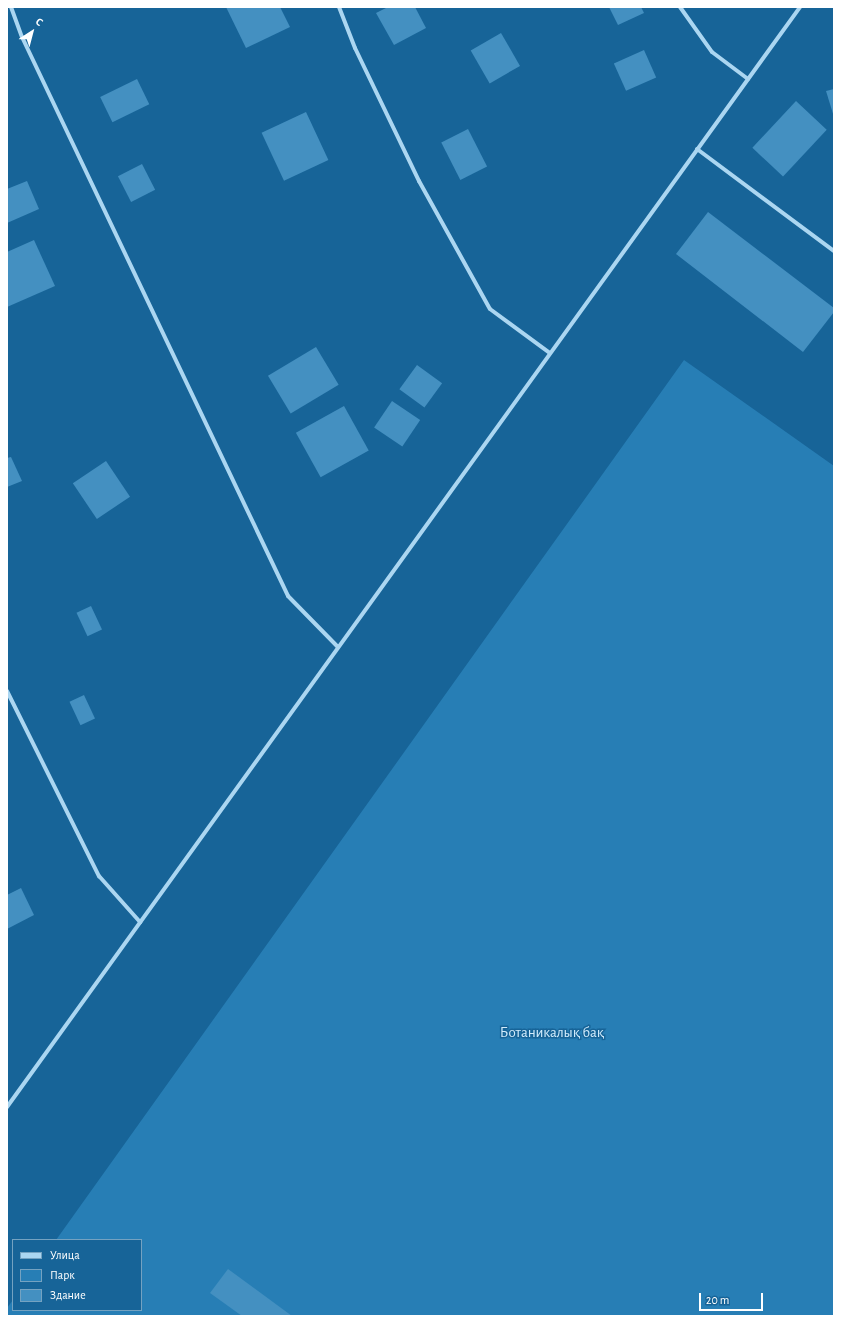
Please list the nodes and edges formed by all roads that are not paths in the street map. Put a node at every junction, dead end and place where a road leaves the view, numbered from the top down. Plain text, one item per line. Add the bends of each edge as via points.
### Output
1 (11, 7) edge
2 (339, 7) edge
3 (680, 7) edge
4 (800, 7) edge
5 (748, 78) junction
6 (697, 149) junction
7 (834, 251) edge
8 (550, 353) junction
9 (338, 647) junction
10 (7, 691) edge
11 (140, 922) junction
12 (7, 1107) edge

1 - 9 street via 22,37 288,596
2 - 8 street via 355,48 419,181 490,309
3 - 5 street via 712,52
4 - 5 street
5 - 6 street
6 - 7 street
6 - 8 street
8 - 9 street
9 - 11 street
10 - 11 street via 99,876
11 - 12 street

